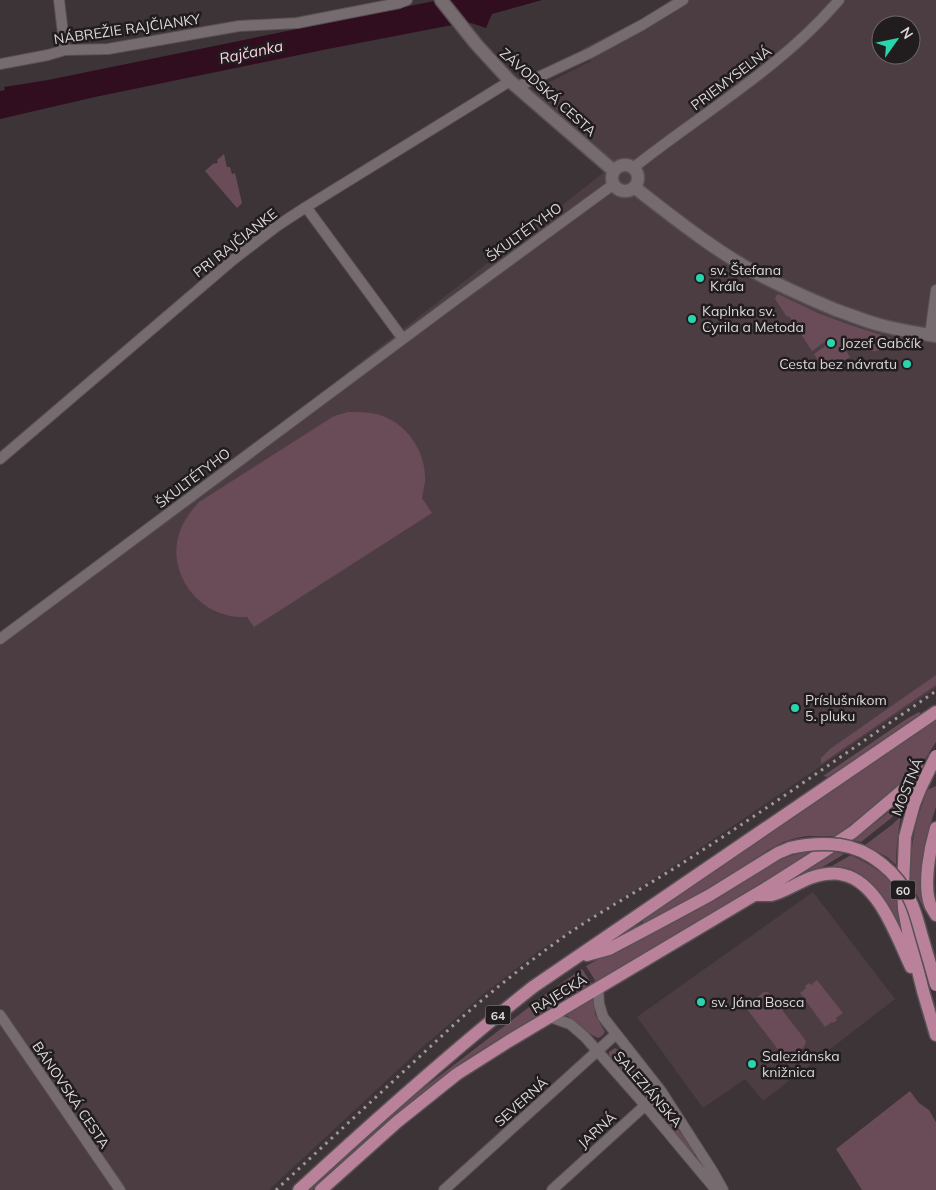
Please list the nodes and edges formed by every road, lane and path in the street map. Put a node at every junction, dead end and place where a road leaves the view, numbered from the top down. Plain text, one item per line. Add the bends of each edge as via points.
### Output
1 (59, 0) edge
2 (407, 0) edge
3 (441, 0) edge
4 (683, 0) edge
5 (839, 0) edge
6 (65, 50) junction
7 (0, 64) edge
8 (513, 84) junction
9 (633, 168) junction
10 (614, 177) junction
11 (634, 187) junction
12 (306, 207) junction
13 (936, 290) edge
14 (934, 335) edge
15 (403, 339) junction
16 (0, 459) edge
17 (0, 638) edge
18 (936, 712) edge
19 (936, 756) edge
20 (936, 762) edge
21 (936, 828) edge
22 (754, 896) junction
23 (936, 914) edge
24 (577, 957) junction
25 (936, 985) edge
26 (598, 988) junction
27 (923, 991) junction
28 (0, 1015) edge
29 (550, 1016) junction
30 (616, 1034) junction
31 (936, 1035) edge
32 (597, 1050) junction
33 (661, 1091) junction
34 (645, 1105) junction
35 (120, 1190) edge
36 (300, 1190) edge
37 (321, 1190) edge
38 (444, 1190) edge
39 (552, 1190) edge
40 (716, 1190) edge
41 (723, 1190) edge

1 - 6 street
2 - 6 street, NÁBREŽIE RAJČIANKY via 297,23 239,26 108,49
3 - 8 street, ZÁVODSKÁ CESTA via 485,56
4 - 8 street, PRI RAJČIANKE via 590,53
5 - 9 street, PRIEMYSELNÁ via 785,54
6 - 7 street, NÁBREŽIE RAJČIANKY
8 - 10 street, ZÁVODSKÁ CESTA
8 - 12 street, PRI RAJČIANKE
9 - 10 street via 620,166
9 - 11 street via 638,177
10 - 11 street via 616,187 623,191
10 - 15 street, ŠKULTÉTYHO via 586,203
11 - 14 street via 721,251 776,283 872,322
12 - 15 street
12 - 16 street, PRI RAJČIANKE via 234,259
13 - 14 street
15 - 17 street, ŠKULTÉTYHO
18 - 24 main road, RAJECKÁ
19 - 27 main road, MOSTNÁ / 60, bridge via 914,804 905,837 904,909
20 - 22 main road, RAJECKÁ via 853,832
21 - 23 main road via 928,869 928,888 930,905
22 - 26 main road, RAJECKÁ / 64
22 - 27 main road via 773,895 824,874 836,873 856,880 875,897 887,916
24 - 25 main road, bridge via 609,949 710,895 778,853 814,844 842,845 872,857 902,885 916,916
24 - 36 main road, RAJECKÁ / 64 via 495,1017
26 - 29 main road, RAJECKÁ / 64
26 - 30 street, SALEZIÁNSKA via 602,1017
27 - 31 main road, MOSTNÁ / 60
28 - 35 street, BÁNOVSKÁ CESTA
29 - 32 street, SALEZIÁNSKA via 570,1024
29 - 37 main road, RAJECKÁ / 64 via 456,1074
30 - 32 street, SEVERNÁ
30 - 33 street, SALEZIÁNSKA
32 - 34 street, SALEZIÁNSKA
32 - 38 street, SEVERNÁ
33 - 34 street, JARNÁ
33 - 41 street, SALEZIÁNSKA
34 - 39 street, JARNÁ
34 - 40 street, SALEZIÁNSKA

